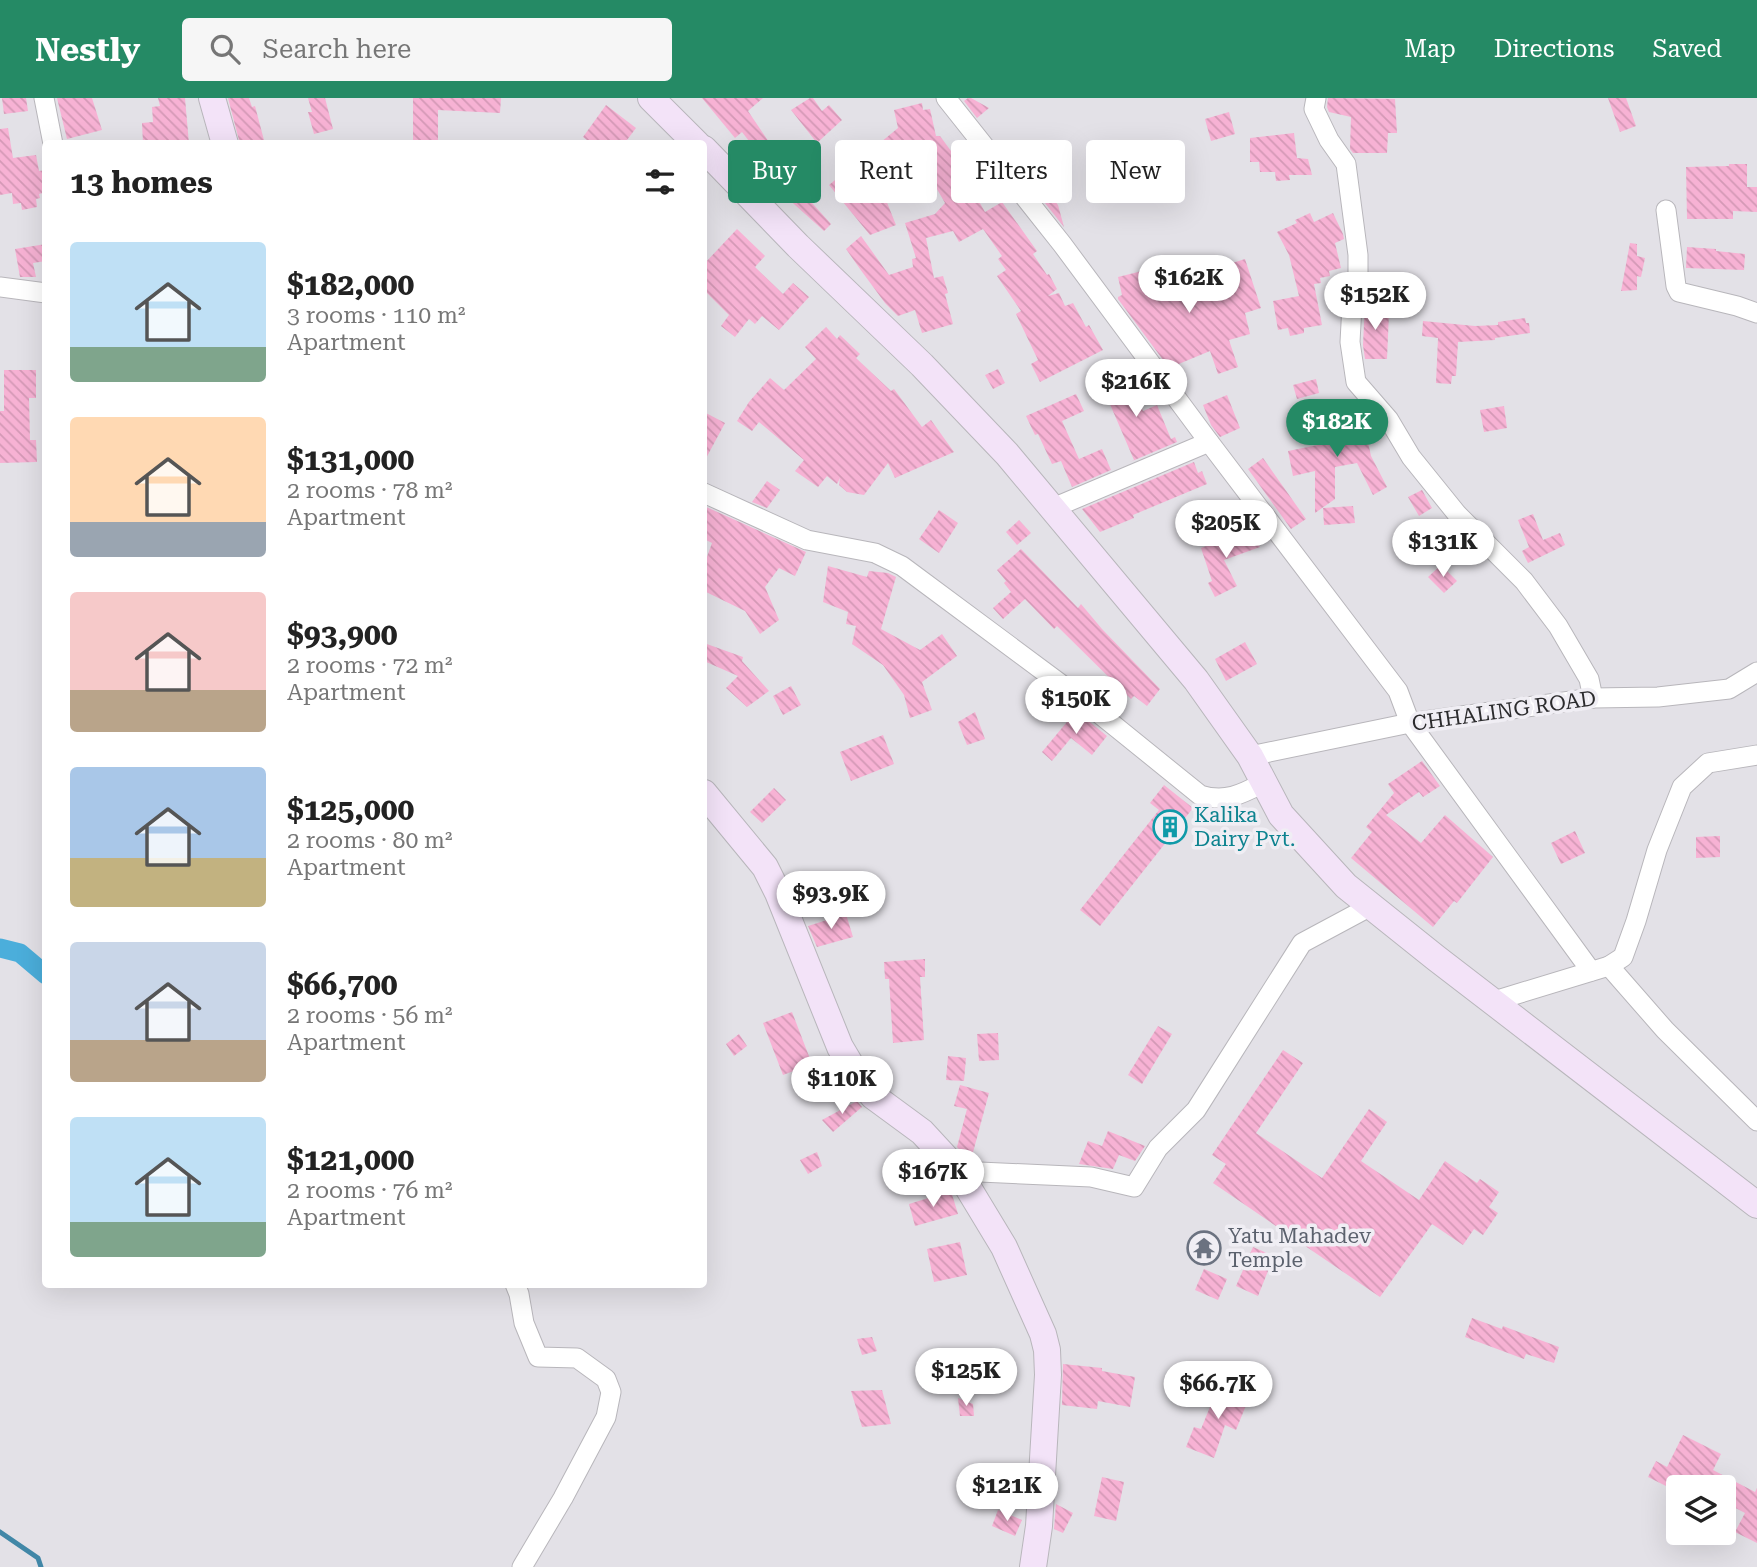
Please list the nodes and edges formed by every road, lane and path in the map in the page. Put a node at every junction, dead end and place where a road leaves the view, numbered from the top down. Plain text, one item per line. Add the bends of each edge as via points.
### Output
1 (44, 98) edge
2 (212, 98) edge
3 (651, 98) edge
4 (946, 98) edge
5 (1316, 98) edge
6 (52, 140) edge
7 (224, 140) edge
8 (694, 140) edge
9 (707, 152) edge
10 (1666, 210) dead end
11 (0, 287) edge
12 (42, 292) edge
13 (1757, 313) edge
14 (1209, 442) junction
15 (707, 494) edge
16 (1053, 508) junction
17 (1757, 673) edge
18 (1593, 698) junction
19 (1410, 723) junction
20 (1757, 755) edge
21 (1250, 756) junction
22 (1265, 782) junction
23 (707, 797) edge
24 (1371, 906) junction
25 (1600, 968) junction
26 (1494, 1001) junction
27 (1757, 1121) edge
28 (958, 1171) junction
29 (1757, 1205) edge
30 (517, 1288) edge
31 (522, 1567) edge
32 (1032, 1567) edge

1 - 6 street
2 - 7 main road
3 - 8 main road
4 - 14 street
5 - 18 street via 1314,109 1346,164 1358,255 1350,342 1356,382 1457,514 1524,581 1589,680
9 - 16 main road via 922,365
10 - 13 street via 1679,292
11 - 12 street
14 - 16 street
14 - 19 street via 1398,691
15 - 22 street via 807,540 875,553 902,566 1085,702 1200,795 1236,797
16 - 21 main road via 1196,680
17 - 18 street, CHHALING ROAD via 1729,689
18 - 19 street, CHHALING ROAD
19 - 21 street, CHHALING ROAD
19 - 25 street
20 - 25 street via 1708,764 1682,787 1623,957
21 - 22 main road
22 - 24 main road via 1281,815 1304,842
23 - 28 main road via 765,867 840,1047 856,1074 873,1096 922,1132
24 - 26 main road
24 - 28 street via 1302,943 1196,1110 1158,1148 1135,1188 1091,1177
25 - 26 street
25 - 27 street
26 - 29 main road
28 - 32 main road via 1004,1247 1047,1350 1039,1526
30 - 31 street via 538,1357 577,1358 606,1379 611,1392 606,1417

